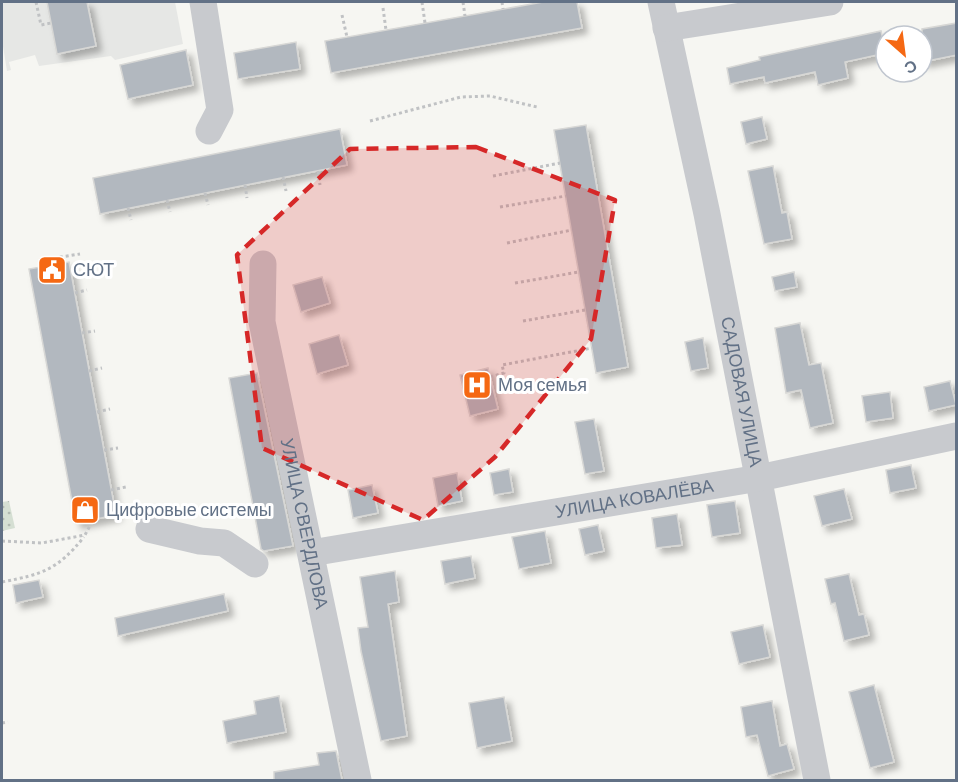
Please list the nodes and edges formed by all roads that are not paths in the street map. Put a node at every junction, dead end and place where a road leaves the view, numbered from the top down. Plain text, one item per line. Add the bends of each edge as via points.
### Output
1 (203, 2) edge
2 (661, 2) edge
3 (830, 2) edge
4 (666, 28) junction
5 (209, 131) dead end
6 (263, 264) dead end
7 (957, 436) edge
8 (759, 478) junction
9 (149, 529) dead end
10 (311, 553) junction
11 (255, 564) dead end
12 (358, 780) edge
13 (817, 780) edge

1 - 5 street via 220,110
2 - 4 street, САДОВАЯ УЛИЦА
3 - 4 street
4 - 8 street, САДОВАЯ УЛИЦА
6 - 10 street, УЛИЦА СВЕРДЛОВА via 262,322
7 - 8 street, УЛИЦА КОВАЛЁВА
8 - 10 street, УЛИЦА КОВАЛЁВА
8 - 13 street, САДОВАЯ УЛИЦА
9 - 11 street via 224,543
10 - 12 street, УЛИЦА СВЕРДЛОВА

